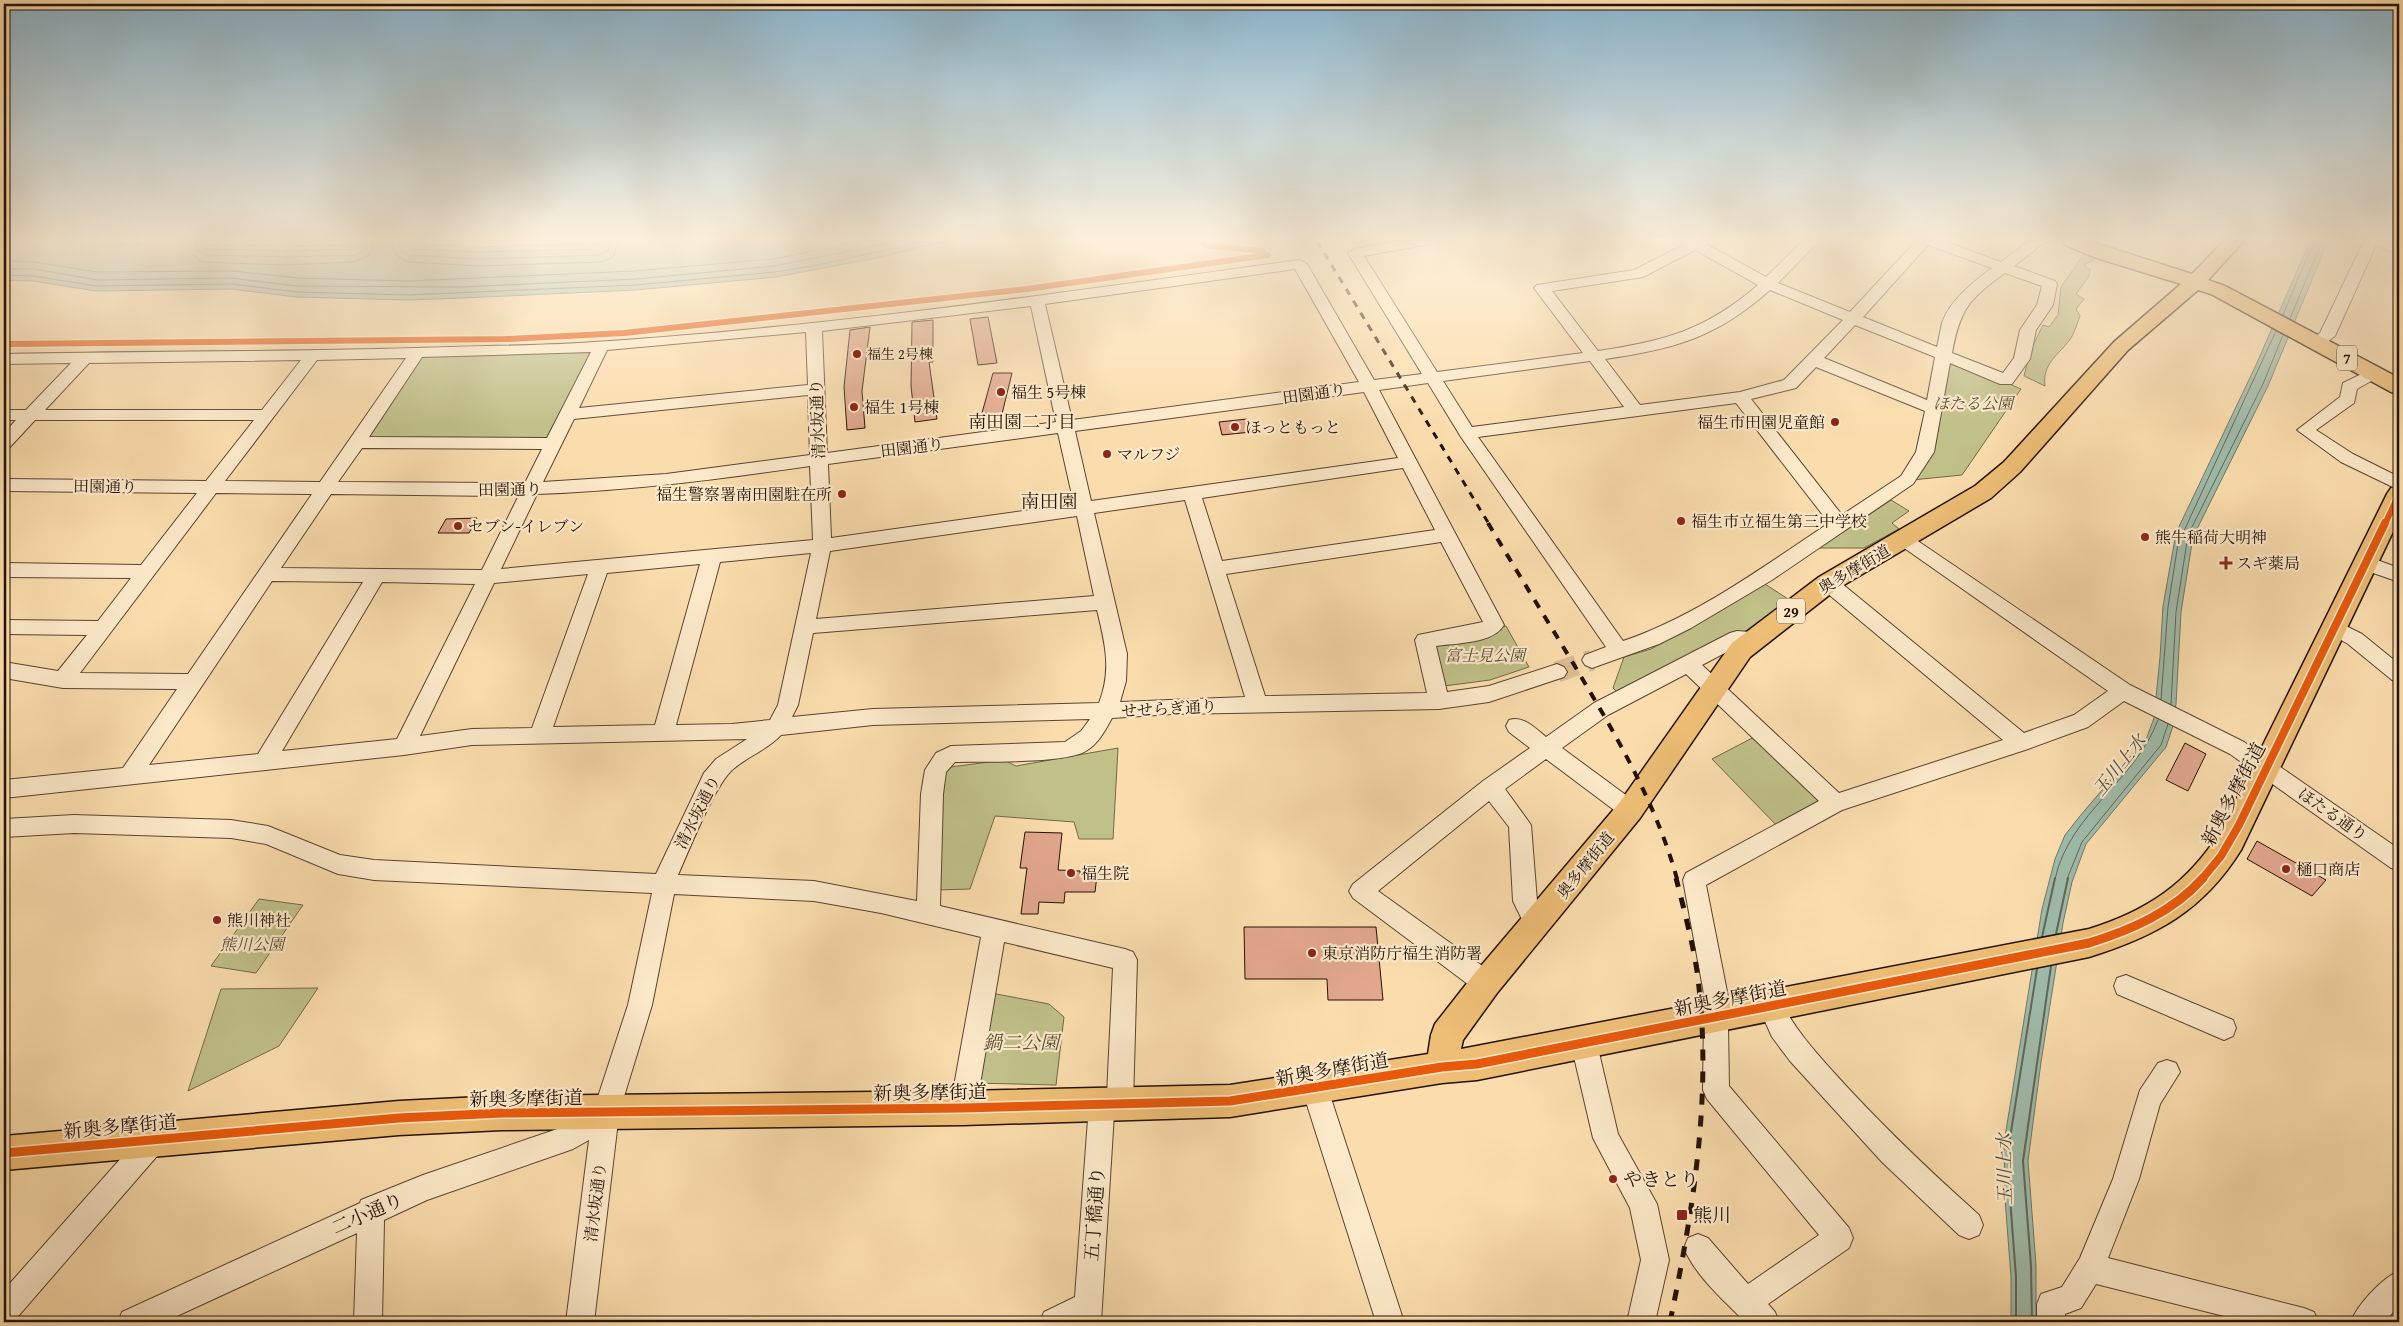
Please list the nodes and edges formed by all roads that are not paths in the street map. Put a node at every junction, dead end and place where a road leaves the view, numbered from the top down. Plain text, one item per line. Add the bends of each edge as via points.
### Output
1 (1021, 303) edge
2 (1037, 303) edge
3 (1322, 303) edge
4 (1386, 303) edge
5 (1554, 303) edge
6 (1745, 303) edge
7 (1815, 303) edge
8 (1867, 303) edge
9 (1963, 303) edge
10 (2046, 303) edge
11 (2170, 303) edge
12 (2242, 303) edge
13 (2342, 303) edge
14 (1853, 318) junction
15 (814, 327) junction
16 (2294, 330) joint
17 (2317, 342) junction
18 (601, 347) junction
19 (418, 352) junction
20 (1945, 354) junction
21 (313, 355) junction
22 (1594, 355) junction
23 (85, 358) junction
24 (4, 359) edge
25 (1814, 360) junction
26 (2374, 373) junction
27 (1432, 377) junction
28 (1369, 386) junction
29 (2399, 387) edge
30 (816, 389) junction
31 (1740, 397) junction
32 (1933, 408) junction
33 (1636, 411) junction
34 (268, 414) junction
35 (568, 414) junction
36 (4, 415) edge
37 (31, 415) junction
38 (1065, 426) junction
39 (1468, 433) junction
40 (356, 442) junction
41 (4, 443) edge
42 (553, 444) junction
43 (818, 459) junction
44 (1409, 462) junction
45 (2399, 484) edge
46 (4, 485) edge
47 (212, 487) junction
48 (325, 488) junction
49 (532, 490) junction
50 (1192, 494) junction
51 (2399, 494) edge
52 (1085, 508) junction
53 (1841, 526) junction
54 (1447, 535) junction
55 (1903, 539) junction
56 (822, 546) junction
57 (712, 556) junction
58 (2366, 563) junction
59 (600, 566) junction
60 (1216, 569) junction
61 (4, 570) edge
62 (147, 572) junction
63 (267, 574) junction
64 (2399, 575) edge
65 (377, 576) junction
66 (488, 577) junction
67 (1828, 583) junction
68 (1105, 602) junction
69 (4, 627) edge
70 (804, 627) junction
71 (104, 628) junction
72 (2336, 628) junction
73 (1757, 638) junction
74 (1619, 651) junction
75 (1592, 660) tunnel mouth
76 (1687, 663) junction
77 (4, 670) edge
78 (1557, 672) tunnel mouth
79 (2399, 675) edge
80 (64, 680) junction
81 (194, 682) junction
82 (1714, 689) junction
83 (2123, 691) junction
84 (1439, 701) junction
85 (1257, 704) junction
86 (1104, 711) junction
87 (777, 726) junction
88 (1516, 726) dead end
89 (663, 733) junction
90 (540, 734) junction
91 (2021, 743) junction
92 (404, 747) junction
93 (1546, 747) junction
94 (264, 762) junction
95 (2266, 767) junction
96 (131, 774) junction
97 (1491, 787) junction
98 (4, 789) edge
99 (1835, 803) junction
100 (1630, 810) junction
101 (4, 828) edge
102 (2399, 861) edge
103 (664, 885) junction
104 (928, 914) junction
105 (1536, 925) junction
106 (994, 929) junction
107 (1486, 984) junction
108 (2126, 986) dead end
109 (1770, 1006) junction
110 (1718, 1017) junction
111 (2224, 1028) dead end
112 (1446, 1035) junction
113 (1584, 1044) junction
114 (1442, 1067) junction
115 (2167, 1072) dead end
116 (1390, 1075) junction
117 (1315, 1089) junction
118 (1111, 1105) junction
119 (963, 1108) junction
120 (606, 1114) junction
121 (155, 1139) junction
122 (4, 1153) edge
123 (371, 1210) junction
124 (1969, 1226) dead end
125 (1698, 1248) dead end
126 (2090, 1268) junction
127 (2399, 1285) edge
128 (1746, 1302) junction
129 (4, 1311) edge
130 (1087, 1314) edge
131 (132, 1322) edge
132 (368, 1322) edge
133 (580, 1322) edge
134 (1054, 1322) edge
135 (1390, 1322) edge
136 (1641, 1322) edge
137 (1765, 1322) edge
138 (2051, 1322) edge
139 (2304, 1322) edge
140 (2365, 1322) edge

1 - 15 street
2 - 38 street
3 - 28 street
4 - 27 street
5 - 22 street
6 - 22 street, 田園通り via 1716,324 1695,333 1630,350
7 - 14 street
8 - 14 street
9 - 20 street via 1950,323
10 - 20 street via 2028,330 2022,359 2006,380
11 - 55 main road, 奥多摩街道 / 29 via 2121,346 2012,467 1983,492
12 - 16 main road, 7
13 - 17 street via 2327,336
14 - 20 street
14 - 25 street
15 - 18 street
15 - 30 street, 清水坂通り
16 - 17 main road, 7
17 - 26 main road, 7
18 - 19 street
18 - 35 street
19 - 21 street
19 - 40 street
20 - 32 street
21 - 23 street
21 - 34 street
22 - 27 street, 田園通り
22 - 33 street
23 - 24 street
23 - 37 street
25 - 31 street via 1790,384
25 - 32 street
26 - 29 main road, 7
26 - 45 street via 2349,387 2348,399 2305,430 2348,458
27 - 28 street, 田園通り
27 - 39 street
28 - 38 street, 田園通り
28 - 44 street
30 - 35 street
30 - 43 street, 清水坂通り
31 - 33 street
31 - 53 street
32 - 53 street via 1925,452 1914,473
33 - 39 street
34 - 37 street
34 - 47 street
35 - 42 street
36 - 37 street
37 - 41 street
38 - 43 street, 田園通り
38 - 52 street
39 - 74 street
40 - 42 street
40 - 48 street
42 - 49 street
43 - 49 street, 田園通り via 666,480
43 - 56 street, 清水坂通り
44 - 50 street
44 - 54 street
46 - 47 street, 田園通り
47 - 48 street, 田園通り
47 - 62 street
48 - 49 street, 田園通り
48 - 63 street
49 - 66 street
50 - 52 street
50 - 60 street
51 - 58 main road, 新奥多摩街道
52 - 56 street
52 - 68 street
53 - 74 street via 1684,623
54 - 60 street
54 - 84 street via 1494,625 1483,631 1425,640
55 - 67 main road, 奥多摩街道 / 29
55 - 83 street, ほたる通り
56 - 57 street
56 - 70 street, 清水坂通り
57 - 59 street
57 - 89 street
58 - 64 street
58 - 72 main road, 新奥多摩街道
59 - 66 street
59 - 90 street
60 - 85 street
61 - 62 street
62 - 71 street
63 - 65 street
63 - 81 street
65 - 66 street
65 - 94 street
66 - 92 street
67 - 73 main road, 奥多摩街道 / 29
67 - 91 street
68 - 70 street
68 - 86 street via 1119,674
69 - 71 street
70 - 87 street, 清水坂通り via 788,705
71 - 80 street
72 - 79 street via 2355,639
72 - 95 main road, 新奥多摩街道
73 - 76 street via 1738,638
73 - 82 main road, 奥多摩街道 / 29 via 1741,650
74 - 75 street
76 - 82 street
76 - 93 street via 1600,710
77 - 80 street
78 - 84 street, せせらぎ通り via 1489,694
80 - 81 street
81 - 96 street
82 - 99 street
82 - 100 main road, 奥多摩街道 / 29
83 - 91 street via 2081,720
83 - 95 street, ほたる通り via 2237,748
84 - 85 street, せせらぎ通り
85 - 86 street, せせらぎ通り
86 - 87 street, せせらぎ通り via 873,717
86 - 104 street via 1092,733 1079,746 1066,750 951,754 944,759 936,770 930,812
87 - 89 street, せせらぎ通り via 732,732
87 - 103 street, 清水坂通り via 724,765 712,779
88 - 93 street
89 - 90 street, せせらぎ通り
90 - 92 street, せせらぎ通り via 472,737
91 - 99 street
92 - 94 street, せせらぎ通り
93 - 97 street
93 - 100 street
94 - 96 street, せせらぎ通り
95 - 102 street, ほたる通り
95 - 109 main road, 新奥多摩街道 via 2235,832 2218,858 2192,889 2171,907 2132,929 2089,943
96 - 98 street, せせらぎ通り
97 - 105 street via 1520,825 1525,901
97 - 107 street via 1361,891
99 - 110 street via 1694,880 1714,972
100 - 105 main road, 奥多摩街道 / 29
101 - 103 street via 74,824 231,829 268,835 338,864 374,870
103 - 104 street via 814,891
103 - 120 street, 清水坂通り via 640,1005
104 - 106 street
105 - 107 main road, 奥多摩街道 / 29
106 - 118 street, 五丁橋通り via 1125,960
106 - 119 street
107 - 112 main road, 奥多摩街道 / 29
108 - 111 street
109 - 110 main road, 新奥多摩街道
109 - 124 street via 1781,1029 1799,1053 1891,1154
110 - 113 main road, 新奥多摩街道
110 - 128 street via 1716,1090 1838,1238
112 - 114 main road
112 - 116 main road, 奥多摩街道 via 1424,1054
113 - 114 main road, 新奥多摩街道 via 1477,1064
113 - 136 street via 1606,1138 1643,1204 1655,1260
114 - 116 main road, 新奥多摩街道
115 - 126 street via 2149,1099 2126,1179
116 - 117 main road, 新奥多摩街道
117 - 118 main road, 新奥多摩街道 via 1230,1101
117 - 135 street
118 - 119 main road, 新奥多摩街道
118 - 130 street, 五丁橋通り
119 - 120 main road, 新奥多摩街道
120 - 121 main road, 新奥多摩街道 via 502,1113 399,1118
120 - 123 street, 二小通り via 573,1136 461,1173
120 - 133 street, 清水坂通り
121 - 122 main road, 新奥多摩街道
121 - 129 street
123 - 131 street, 二小通り
123 - 132 street
125 - 128 street
126 - 138 street via 2071,1298 2051,1304
126 - 139 street
127 - 140 street
128 - 137 street
130 - 134 street

